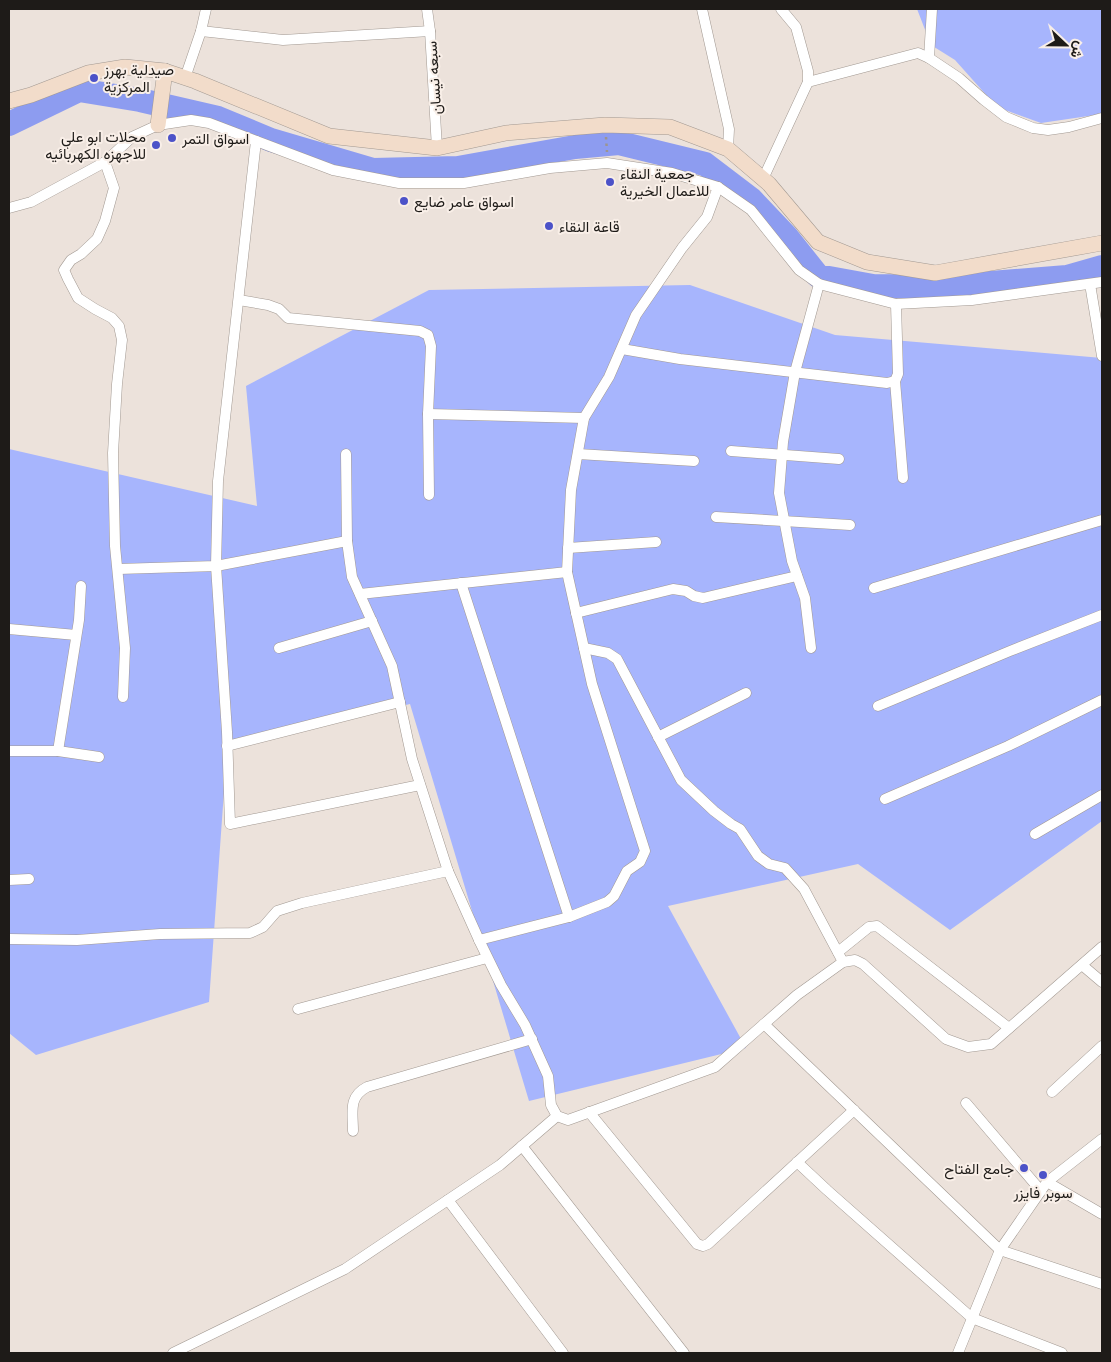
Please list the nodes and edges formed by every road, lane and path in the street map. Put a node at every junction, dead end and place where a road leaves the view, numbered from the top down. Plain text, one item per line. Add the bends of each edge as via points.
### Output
1 (206, 9) edge
2 (427, 9) edge
3 (702, 9) edge
4 (781, 9) edge
5 (932, 9) edge
6 (201, 31) junction
7 (430, 31) junction
8 (929, 58) junction
9 (165, 71) junction
10 (185, 78) junction
11 (808, 82) junction
12 (9, 101) edge
13 (1102, 118) edge
14 (158, 125) junction
15 (606, 125) junction
16 (256, 141) junction
17 (437, 148) junction
18 (728, 149) junction
19 (105, 162) junction
20 (607, 163) junction
21 (763, 180) junction
22 (718, 187) junction
23 (9, 208) edge
24 (1102, 243) edge
25 (1102, 282) edge
26 (819, 284) junction
27 (1090, 284) junction
28 (239, 300) junction
29 (896, 304) junction
30 (622, 349) junction
31 (1102, 356) edge
32 (795, 372) junction
33 (895, 381) junction
34 (428, 414) junction
35 (584, 418) junction
36 (731, 451) dead end
37 (346, 454) dead end
38 (578, 454) junction
39 (782, 454) junction
40 (839, 459) dead end
41 (694, 461) dead end
42 (903, 478) dead end
43 (429, 495) dead end
44 (716, 518) dead end
45 (784, 520) junction
46 (1102, 520) edge
47 (850, 525) dead end
48 (347, 540) junction
49 (656, 542) dead end
50 (568, 548) junction
51 (216, 566) junction
52 (118, 569) junction
53 (567, 572) junction
54 (797, 576) junction
55 (461, 583) junction
56 (80, 586) dead end
57 (874, 588) dead end
58 (360, 594) junction
59 (576, 613) junction
60 (1102, 615) edge
61 (372, 621) junction
62 (9, 629) edge
63 (76, 635) junction
64 (279, 648) dead end
65 (584, 648) junction
66 (811, 648) dead end
67 (746, 693) dead end
68 (123, 697) dead end
69 (1102, 700) edge
70 (400, 702) junction
71 (878, 706) dead end
72 (658, 737) junction
73 (227, 746) junction
74 (9, 750) edge
75 (58, 751) junction
76 (100, 757) dead end
77 (420, 785) junction
78 (1102, 794) edge
79 (885, 799) dead end
80 (1035, 834) dead end
81 (448, 871) junction
82 (29, 879) dead end
83 (9, 880) edge
84 (569, 917) junction
85 (9, 939) edge
86 (479, 940) junction
87 (1102, 947) edge
88 (838, 952) junction
89 (487, 958) junction
90 (843, 962) junction
91 (1082, 965) junction
92 (1102, 982) edge
93 (298, 1010) dead end
94 (764, 1024) junction
95 (1009, 1028) junction
96 (532, 1039) junction
97 (1102, 1046) edge
98 (1052, 1092) dead end
99 (966, 1103) dead end
100 (854, 1110) junction
101 (589, 1112) junction
102 (556, 1116) junction
103 (352, 1131) dead end
104 (1102, 1140) edge
105 (522, 1146) junction
106 (797, 1162) junction
107 (1048, 1182) junction
108 (1041, 1191) junction
109 (448, 1200) junction
110 (1102, 1214) edge
111 (1000, 1250) junction
112 (1102, 1284) edge
113 (972, 1318) junction
114 (173, 1353) edge
115 (562, 1353) edge
116 (684, 1353) edge
117 (958, 1353) edge
118 (1062, 1353) edge

1 - 6 street
2 - 7 street, سبعه نيسان
3 - 18 street via 729,129
4 - 11 street via 796,28
5 - 8 street
6 - 7 street via 283,40
6 - 10 street
7 - 17 street, سبعه نيسان
8 - 11 street via 918,53
8 - 13 street via 1006,117 1033,128 1055,129
9 - 10 street
9 - 12 street via 125,67 88,73
9 - 14 street
10 - 17 street via 329,136
11 - 21 street
14 - 16 street via 191,120 209,123
14 - 19 street via 132,137
15 - 17 street via 506,134
15 - 18 street via 670,127
15 - 20 path
16 - 20 street via 333,170 399,183 464,183 550,168
16 - 28 street
18 - 21 street
19 - 23 street via 31,202
19 - 52 street via 114,188 105,221 97,239 64,270 78,298 112,318 119,326 122,340 114,453
20 - 22 street via 672,173
21 - 24 street via 770,184 818,242 867,262 935,273
22 - 26 street via 751,210 799,270
22 - 30 street via 708,217 682,248 636,315
25 - 27 street
26 - 29 street
26 - 32 street
27 - 29 street via 972,300
27 - 31 street
28 - 34 street via 268,304 288,318 420,331 428,335 431,346
28 - 51 street via 218,481
29 - 33 street via 898,374
30 - 32 street
30 - 35 street
32 - 33 street via 887,383
32 - 39 street
33 - 42 street
34 - 35 street
34 - 43 street
35 - 38 street
36 - 39 street
37 - 48 street
38 - 41 street
38 - 50 street via 571,490
39 - 40 street
39 - 45 street via 779,493
44 - 45 street
45 - 47 street
45 - 54 street
46 - 57 street
48 - 51 street
48 - 58 street via 352,577
49 - 50 street
50 - 53 street
51 - 52 street
51 - 73 street
52 - 68 street via 125,648
53 - 55 street
53 - 59 street
54 - 59 street via 703,598 673,589
54 - 66 street via 805,598
55 - 58 street
55 - 84 street
56 - 63 street
58 - 61 street
59 - 65 street
60 - 71 street
61 - 64 street
61 - 70 street via 392,666
62 - 63 street
63 - 75 street
65 - 72 street via 608,653 617,659
65 - 84 street via 592,684 645,851 640,862 628,871 614,896
67 - 72 street
69 - 79 street via 1008,746
70 - 73 street
70 - 77 street
72 - 88 street via 681,780 714,811 740,829 758,856 769,864 785,868 804,889
73 - 77 street via 230,824
74 - 75 street
75 - 76 street
77 - 81 street
78 - 80 street
81 - 85 street via 302,903 277,911 263,927 250,933 160,934 77,940
81 - 86 street
82 - 83 street
84 - 86 street
86 - 89 street
87 - 91 street
88 - 90 street
88 - 95 street via 869,927 877,926
89 - 93 street
89 - 96 street
90 - 94 street via 797,994
90 - 95 street via 855,960 863,964 946,1039 968,1047 991,1044
91 - 92 street
91 - 95 street
94 - 100 street
94 - 101 street via 715,1067
96 - 102 street via 548,1076
96 - 103 street via 367,1087 358,1092 353,1103
97 - 98 street
99 - 108 street
100 - 106 street
100 - 111 street
101 - 102 street via 568,1120
101 - 106 street via 697,1244 703,1246
102 - 105 street
104 - 107 street
105 - 109 street
105 - 116 street
106 - 113 street
107 - 108 street
107 - 110 street
108 - 111 street
109 - 114 street via 345,1269
109 - 115 street
111 - 112 street
111 - 113 street
113 - 117 street
113 - 118 street

